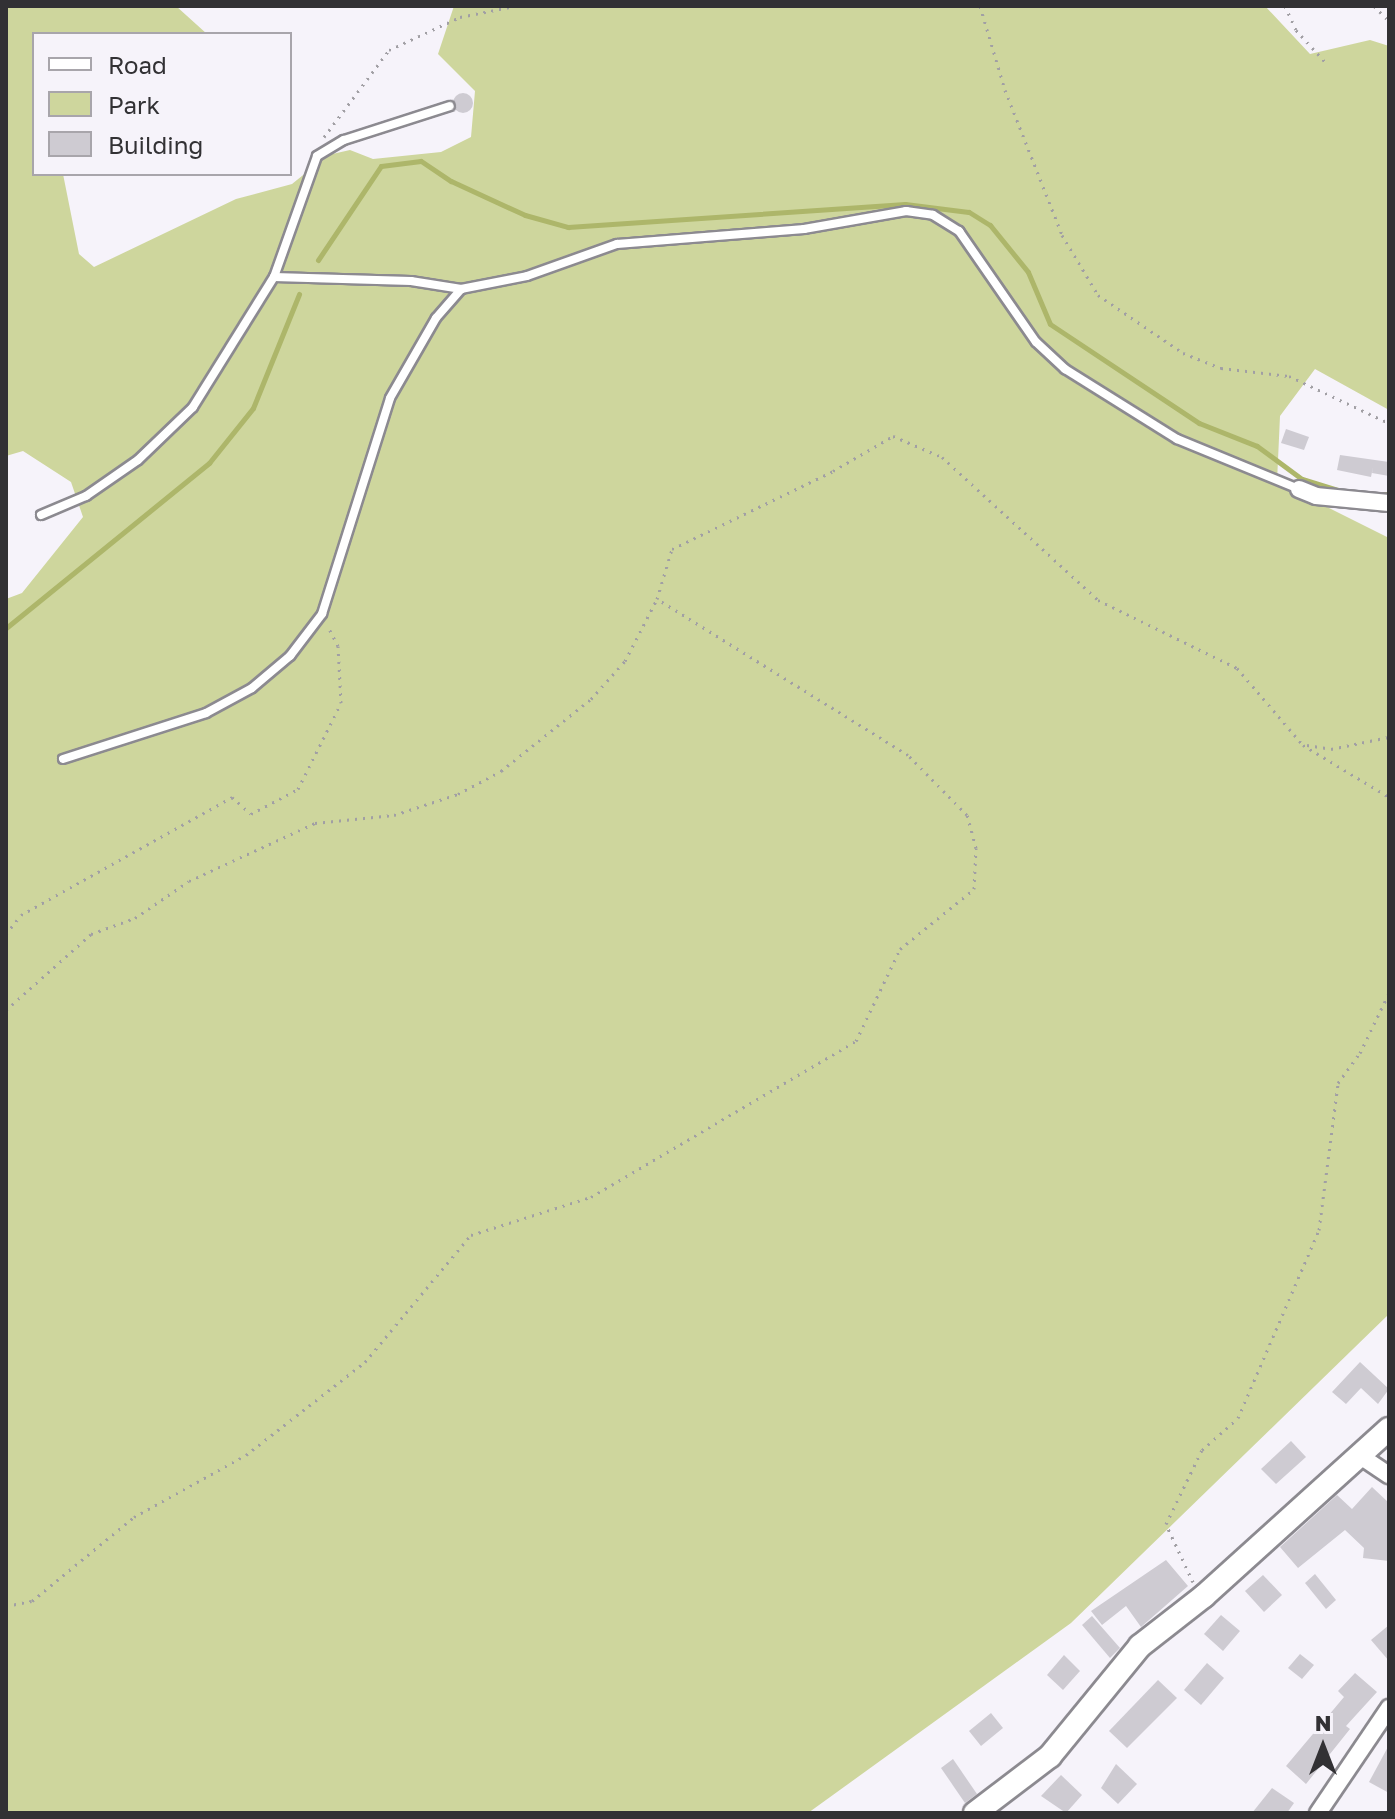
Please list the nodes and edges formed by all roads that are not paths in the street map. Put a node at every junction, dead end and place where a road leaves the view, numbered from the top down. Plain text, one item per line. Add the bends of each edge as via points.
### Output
1 (450, 106) dead end
2 (274, 277) junction
3 (461, 289) junction
4 (1299, 489) joint
5 (1389, 503) edge
6 (41, 515) dead end
7 (63, 759) dead end
8 (1389, 1429) edge
9 (1359, 1455) junction
10 (1389, 1475) edge
11 (1389, 1708) edge
12 (1382, 1735) edge
13 (975, 1813) edge
14 (1318, 1813) edge

1 - 2 lane via 344,140 317,156
2 - 3 lane via 411,281
2 - 6 lane via 193,407 138,460 86,496
3 - 4 lane via 527,276 617,244 804,229 906,211 933,215 959,231 1036,342 1065,369 1177,439
3 - 7 lane via 436,318 390,398 322,614 290,656 252,688 159,732
4 - 5 street via 1316,496
8 - 9 street
9 - 10 street
9 - 13 street via 1204,1596 1140,1646 1050,1756
11 - 12 street
12 - 14 street

